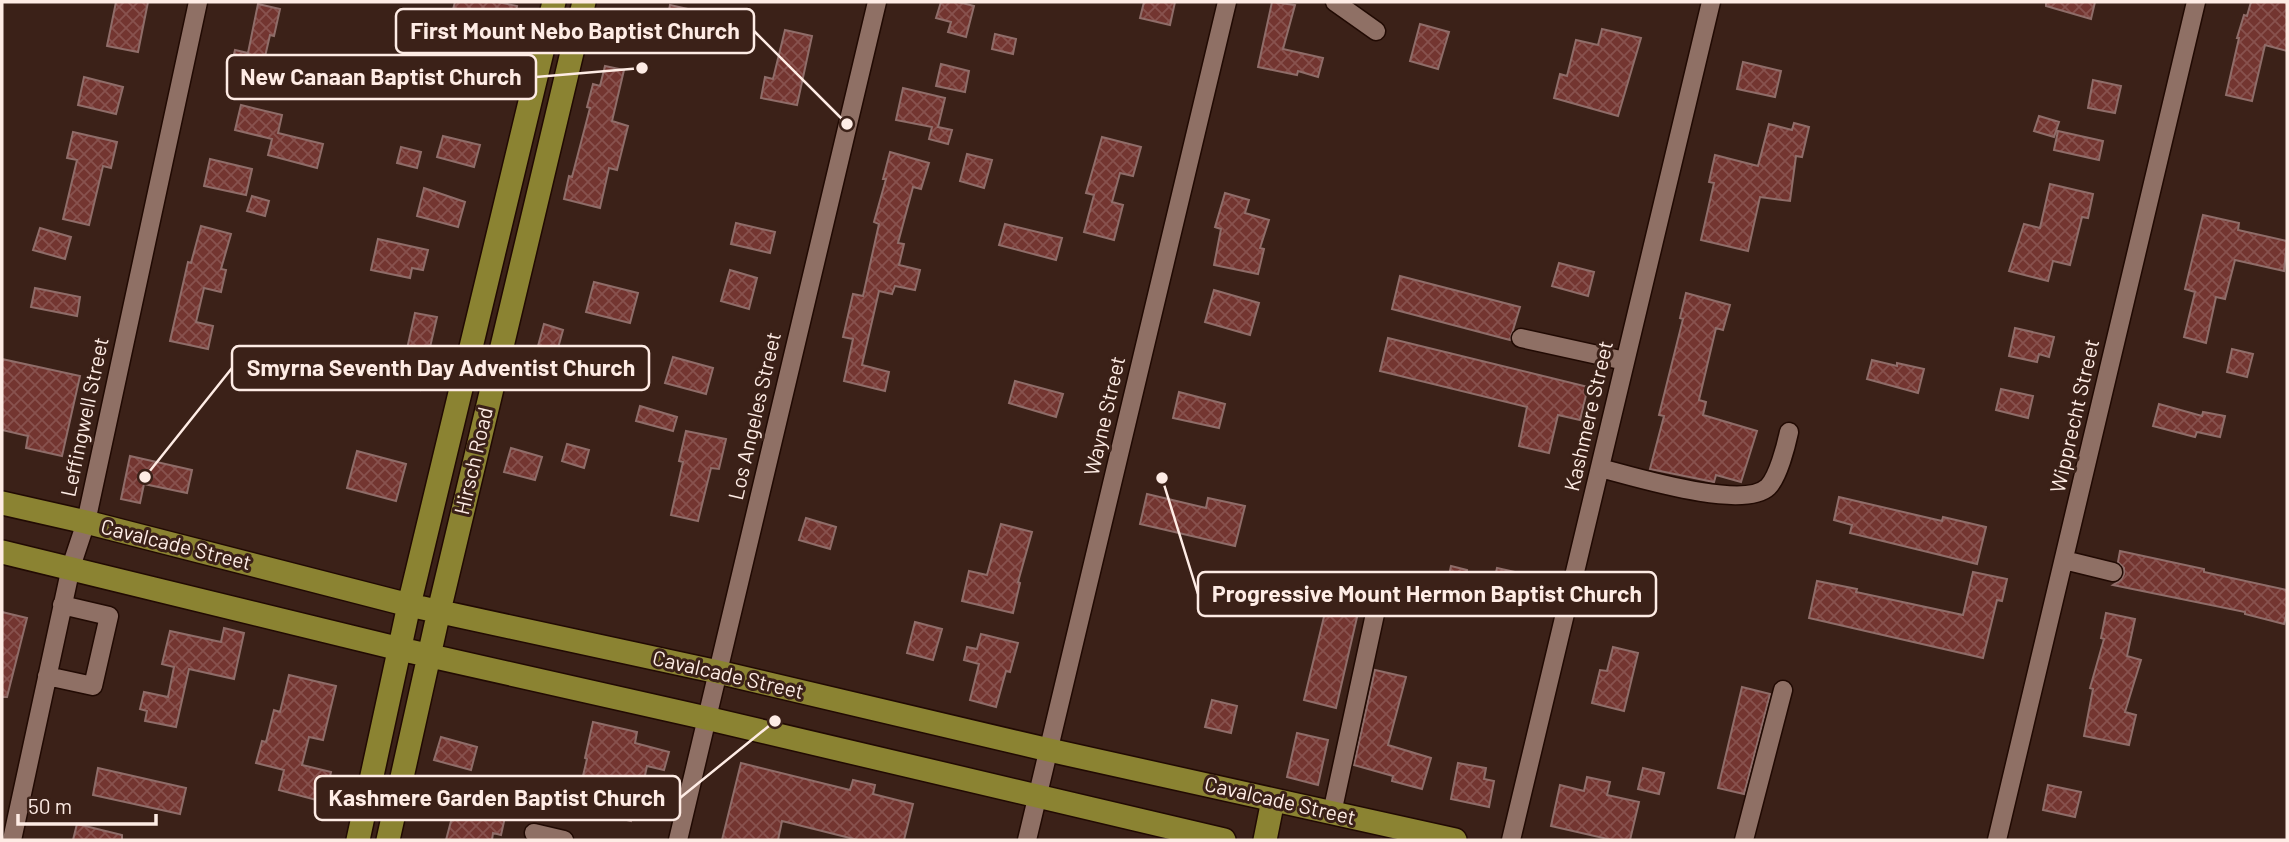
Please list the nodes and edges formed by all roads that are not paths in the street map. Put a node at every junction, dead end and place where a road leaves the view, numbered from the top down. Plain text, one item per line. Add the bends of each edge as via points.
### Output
1 (198, 2) edge
2 (554, 2) edge
3 (584, 2) edge
4 (877, 2) edge
5 (1227, 2) edge
6 (1335, 2) edge
7 (1711, 2) edge
8 (2196, 2) edge
9 (1376, 31) dead end
10 (536, 77) junction
11 (564, 84) junction
12 (1521, 338) dead end
13 (1625, 362) junction
14 (1789, 432) dead end
15 (1600, 468) junction
16 (2, 503) edge
17 (86, 522) junction
18 (2, 552) edge
19 (2064, 561) junction
20 (71, 567) junction
21 (2113, 572) dead end
22 (1378, 600) dead end
23 (62, 605) junction
24 (409, 605) junction
25 (439, 611) junction
26 (400, 649) junction
27 (429, 656) junction
28 (718, 672) junction
29 (47, 677) junction
30 (1783, 690) dead end
31 (706, 718) junction
32 (1049, 750) junction
33 (1037, 797) junction
34 (1273, 800) junction
35 (1332, 813) junction
36 (534, 833) dead end
37 (12, 840) edge
38 (358, 840) edge
39 (388, 840) edge
40 (564, 840) edge
41 (678, 840) edge
42 (1027, 840) edge
43 (1224, 840) edge
44 (1265, 840) edge
45 (1455, 840) edge
46 (1511, 840) edge
47 (1744, 840) edge
48 (1997, 840) edge

1 - 17 street, Leffingwell Street
2 - 10 main road, Hirsch Road
3 - 11 main road, Hirsch Road
4 - 28 street, Los Angeles Street
5 - 32 street, Wayne Street
6 - 9 street
7 - 13 street, Kashmere Street
8 - 19 street, Wipprecht Street
10 - 11 main road
10 - 24 main road, Hirsch Road
11 - 25 main road, Hirsch Road
12 - 13 street
13 - 15 street, Kashmere Street
14 - 15 street via 1768,487 1758,493 1713,494
15 - 46 street, Kashmere Street
16 - 17 main road, Cavalcade Street
17 - 20 street, Leffingwell Street
17 - 24 main road, Cavalcade Street
18 - 20 main road
19 - 21 street
19 - 48 street, Wipprecht Street
20 - 23 street, Leffingwell Street
20 - 26 main road
22 - 35 street
23 - 29 street, Leffingwell Street
23 - 29 street via 109,616 93,686
24 - 25 main road, Cavalcade Street
24 - 26 main road, Hirsch Road
25 - 27 main road, Hirsch Road
25 - 28 main road, Cavalcade Street
26 - 27 main road
26 - 38 main road, Hirsch Road
27 - 31 main road
27 - 39 main road, Hirsch Road
28 - 31 street, Los Angeles Street
28 - 32 main road, Cavalcade Street
29 - 37 street, Leffingwell Street
30 - 47 street
31 - 33 main road
31 - 41 street, Los Angeles Street
32 - 33 street, Wayne Street
32 - 34 main road, Cavalcade Street
33 - 42 street, Wayne Street
33 - 43 main road
34 - 35 main road, Cavalcade Street
34 - 44 main road
35 - 45 main road, Cavalcade Street
36 - 40 street

